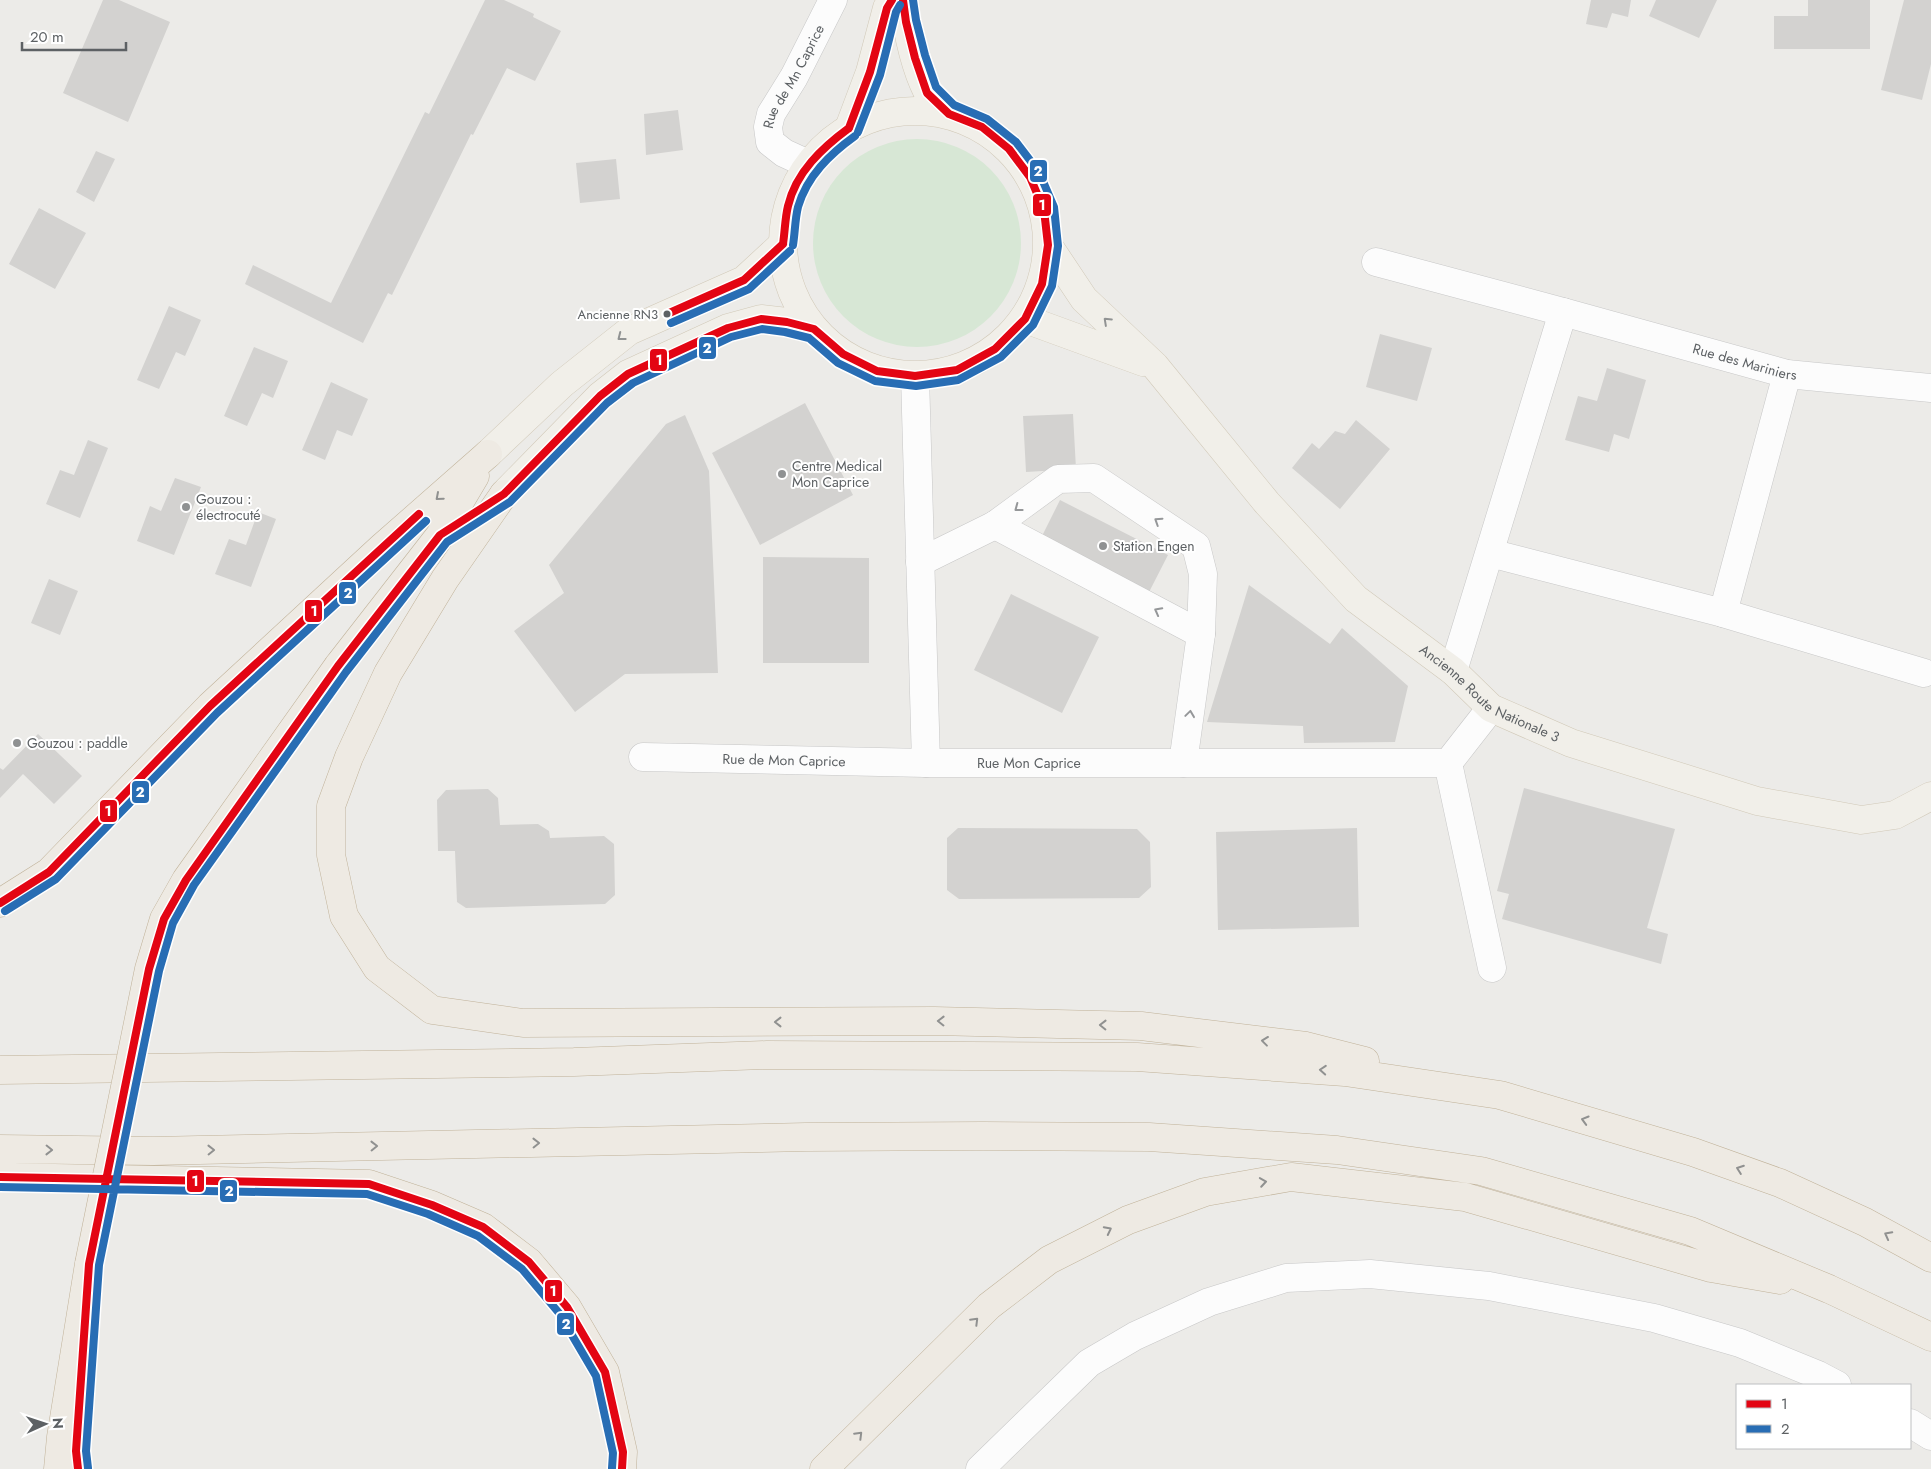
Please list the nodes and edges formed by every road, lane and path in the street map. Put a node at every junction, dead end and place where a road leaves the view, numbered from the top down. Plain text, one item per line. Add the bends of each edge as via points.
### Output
1 (833, 0) edge
2 (892, 0) edge
3 (903, 0) edge
4 (949, 114) junction
5 (849, 128) junction
6 (808, 164) junction
7 (783, 244) junction
8 (1048, 245) junction
9 (1376, 262) dead end
10 (1563, 312) junction
11 (1024, 318) junction
12 (814, 329) junction
13 (1155, 366) junction
14 (1787, 374) junction
15 (915, 376) junction
16 (1931, 388) edge
17 (488, 454) junction
18 (504, 494) junction
19 (995, 525) junction
20 (440, 535) junction
21 (1490, 553) junction
22 (920, 562) junction
23 (1723, 613) junction
24 (1201, 634) junction
25 (1453, 671) junction
26 (1924, 673) dead end
27 (1491, 708) junction
28 (643, 757) dead end
29 (926, 763) junction
30 (1183, 763) junction
31 (1448, 763) junction
32 (1931, 796) edge
33 (0, 903) edge
34 (1492, 968) dead end
35 (0, 1070) edge
36 (1500, 1095) junction
37 (0, 1149) edge
38 (0, 1178) edge
39 (1931, 1258) edge
40 (89, 1264) junction
41 (1829, 1288) junction
42 (1931, 1337) edge
43 (1835, 1384) edge
44 (1911, 1424) edge
45 (1931, 1436) edge
46 (58, 1469) edge
47 (78, 1469) edge
48 (622, 1469) edge
49 (824, 1469) edge
50 (980, 1469) edge

1 - 6 street, Rue de Mn Caprice via 794,78 771,114 768,127 770,142 784,153
2 - 5 main road
3 - 4 main road via 915,58 928,93
4 - 5 main road via 914,110 880,114
4 - 8 main road via 982,127 1009,149 1030,177 1044,210
5 - 6 main road via 826,144
6 - 7 main road via 789,202
7 - 12 main road via 787,274 797,304
7 -> 17 main road via 744,280 629,331 562,384
8 - 11 main road via 1042,284
13 -> 8 main road, Ancienne Route Nationale 3 via 1084,299
9 - 10 street, Rue des Mariniers
10 - 14 street, Rue des Mariniers
10 - 21 street
11 - 13 main road
11 - 15 main road via 995,349 957,370
12 - 15 main road via 843,354 877,370
12 - 18 main road via 761,319 728,328 628,374 600,396
13 - 25 main road, Ancienne Route Nationale 3 via 1267,503 1356,599
14 - 16 street, Rue des Mariniers
14 - 23 street
15 - 22 street
17 - 20 highway
17 -> 33 highway via 210,706 49,872
18 - 20 highway
36 -> 18 highway via 1306,1046 1140,1026 934,1021 523,1023 432,1010 377,968 344,916 331,855 331,806 349,757 388,673 445,579
19 - 22 street
24 -> 19 street
24 -> 19 street via 1203,574 1196,546 1094,478 1058,479
20 - 40 highway, bridge via 338,666 186,880 164,919 149,969
21 - 23 street
21 - 25 street
22 - 29 street
23 - 26 street
30 -> 24 street
25 - 27 main road, Ancienne Route Nationale 3
27 - 31 street
27 - 32 main road, Ancienne Route Nationale 3 via 1571,743 1766,802 1861,820 1895,816
28 - 29 street, Rue de Mon Caprice
29 - 30 street, Rue Mon Caprice
30 - 31 street, Rue Mon Caprice
31 - 34 street
36 -> 35 highway via 1345,1072 1137,1057 767,1055 574,1062
39 -> 36 highway via 1780,1183 1693,1152
37 -> 41 highway via 153,1151 993,1136 1149,1137 1336,1150 1481,1171 1690,1231
38 - 48 highway via 369,1184 432,1205 483,1227 529,1262 566,1307 605,1372 622,1452
40 - 46 highway
40 - 47 highway via 76,1450
41 - 42 highway
49 -> 41 highway via 989,1306 1049,1260 1128,1220 1205,1192 1291,1178 1465,1198 1711,1268
43 - 50 street via 1740,1343 1654,1318 1489,1286 1370,1274 1286,1278 1209,1302 1136,1336 1089,1364
44 - 45 street

